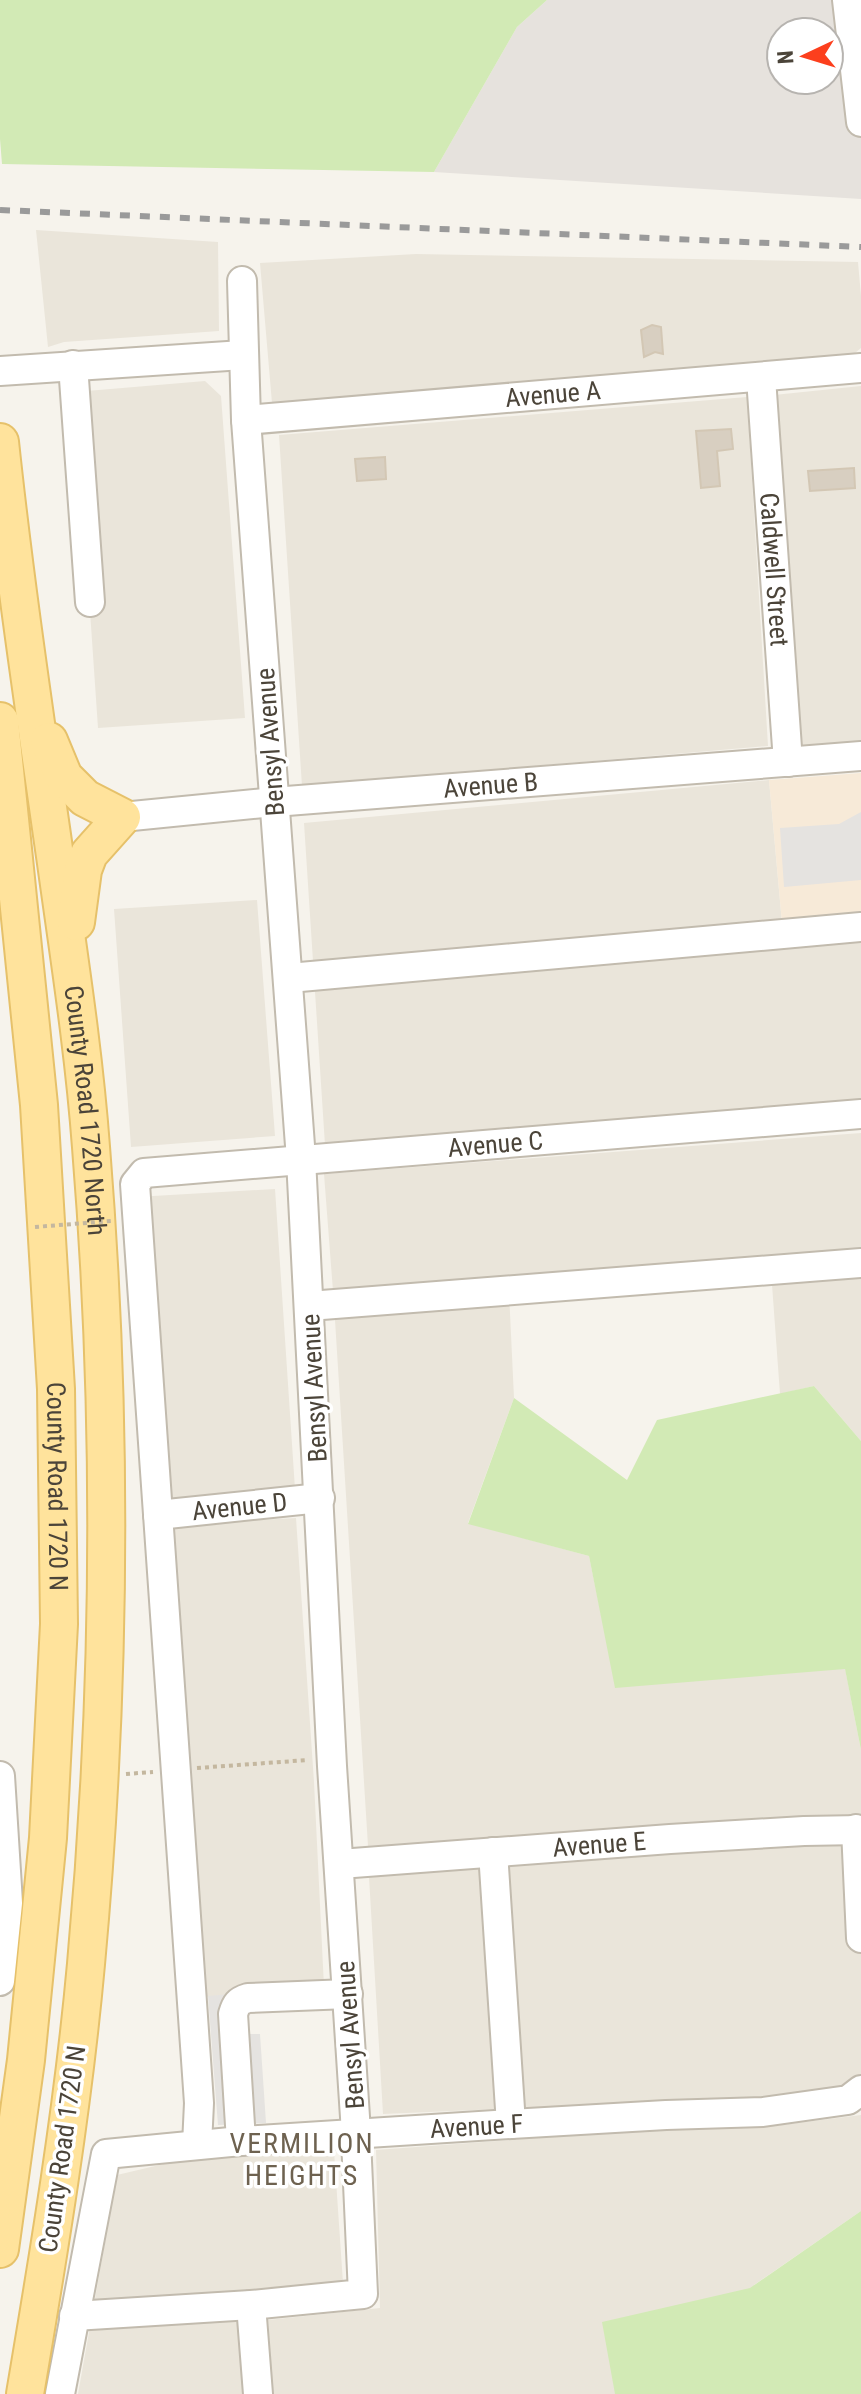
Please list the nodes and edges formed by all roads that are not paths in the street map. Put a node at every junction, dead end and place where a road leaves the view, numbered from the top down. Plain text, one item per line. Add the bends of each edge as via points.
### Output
1 (849, 0) edge
2 (861, 122) edge
3 (242, 281) dead end
4 (243, 355) junction
5 (63, 366) junction
6 (861, 368) edge
7 (0, 371) edge
8 (761, 378) junction
9 (246, 420) junction
10 (0, 442) edge
11 (90, 602) dead end
12 (33, 703) junction
13 (0, 721) edge
14 (861, 756) edge
15 (788, 762) junction
16 (274, 802) junction
17 (122, 817) junction
18 (0, 848) edge
19 (861, 927) edge
20 (22, 929) junction
21 (71, 966) junction
22 (289, 978) junction
23 (861, 1114) edge
24 (301, 1159) junction
25 (861, 1263) edge
26 (309, 1306) junction
27 (320, 1498) junction
28 (158, 1515) junction
29 (107, 1519) joint
30 (1, 1794) edge
31 (858, 1830) edge
32 (493, 1852) junction
33 (340, 1864) junction
34 (3, 1925) edge
35 (861, 1938) edge
36 (0, 1973) edge
37 (348, 1994) junction
38 (854, 2095) edge
39 (511, 2124) junction
40 (356, 2134) junction
41 (241, 2141) junction
42 (197, 2145) junction
43 (0, 2249) edge
44 (251, 2305) junction
45 (74, 2316) junction
46 (25, 2394) edge
47 (60, 2394) edge
48 (258, 2394) edge

1 - 2 street
3 - 4 street, Bensyl Avenue
4 - 5 street
4 - 9 street, Bensyl Avenue
5 - 7 street
5 - 11 street
6 - 8 street, Avenue A
8 - 9 street, Avenue A
8 - 15 street, Caldwell Street
9 - 16 street, Bensyl Avenue
10 - 12 main road
12 - 17 main road via 64,777 85,798
12 - 21 main road, County Road 1720 North
13 - 20 main road, County Road 1720 N
14 - 15 street, Avenue B
15 - 16 street, Avenue B
16 - 17 street, Avenue B
16 - 22 street, Bensyl Avenue
17 - 21 main road via 89,854 83,870
18 - 20 main road
19 - 22 street
20 - 43 main road, County Road 1720 N via 55,1374 59,1624 48,1838
21 - 29 main road, County Road 1720 North via 91,1145
22 - 24 street, Bensyl Avenue
23 - 24 street, Avenue C
24 - 26 street, Bensyl Avenue
24 - 28 street, Avenue C via 144,1173 135,1184
25 - 26 street
26 - 27 street, Bensyl Avenue
27 - 28 street, Avenue D
27 - 33 street, Bensyl Avenue
28 - 42 street via 199,2103
29 - 46 main road, County Road 1720 N via 106,1647 86,1964
30 - 34 street via 8,1903
31 - 32 street, Avenue E
31 - 35 street
32 - 33 street, Avenue E
32 - 39 street
33 - 37 street, Bensyl Avenue
34 - 36 street
37 - 40 street, Bensyl Avenue
37 - 41 street via 248,1998 235,2004
38 - 39 street, Avenue F via 763,2112
39 - 40 street, Avenue F
40 - 41 street, Avenue F
40 - 44 street, Bensyl Avenue via 363,2294
41 - 42 street, Avenue F
42 - 45 street, Avenue F via 106,2154
44 - 45 street
44 - 48 street
45 - 47 street

